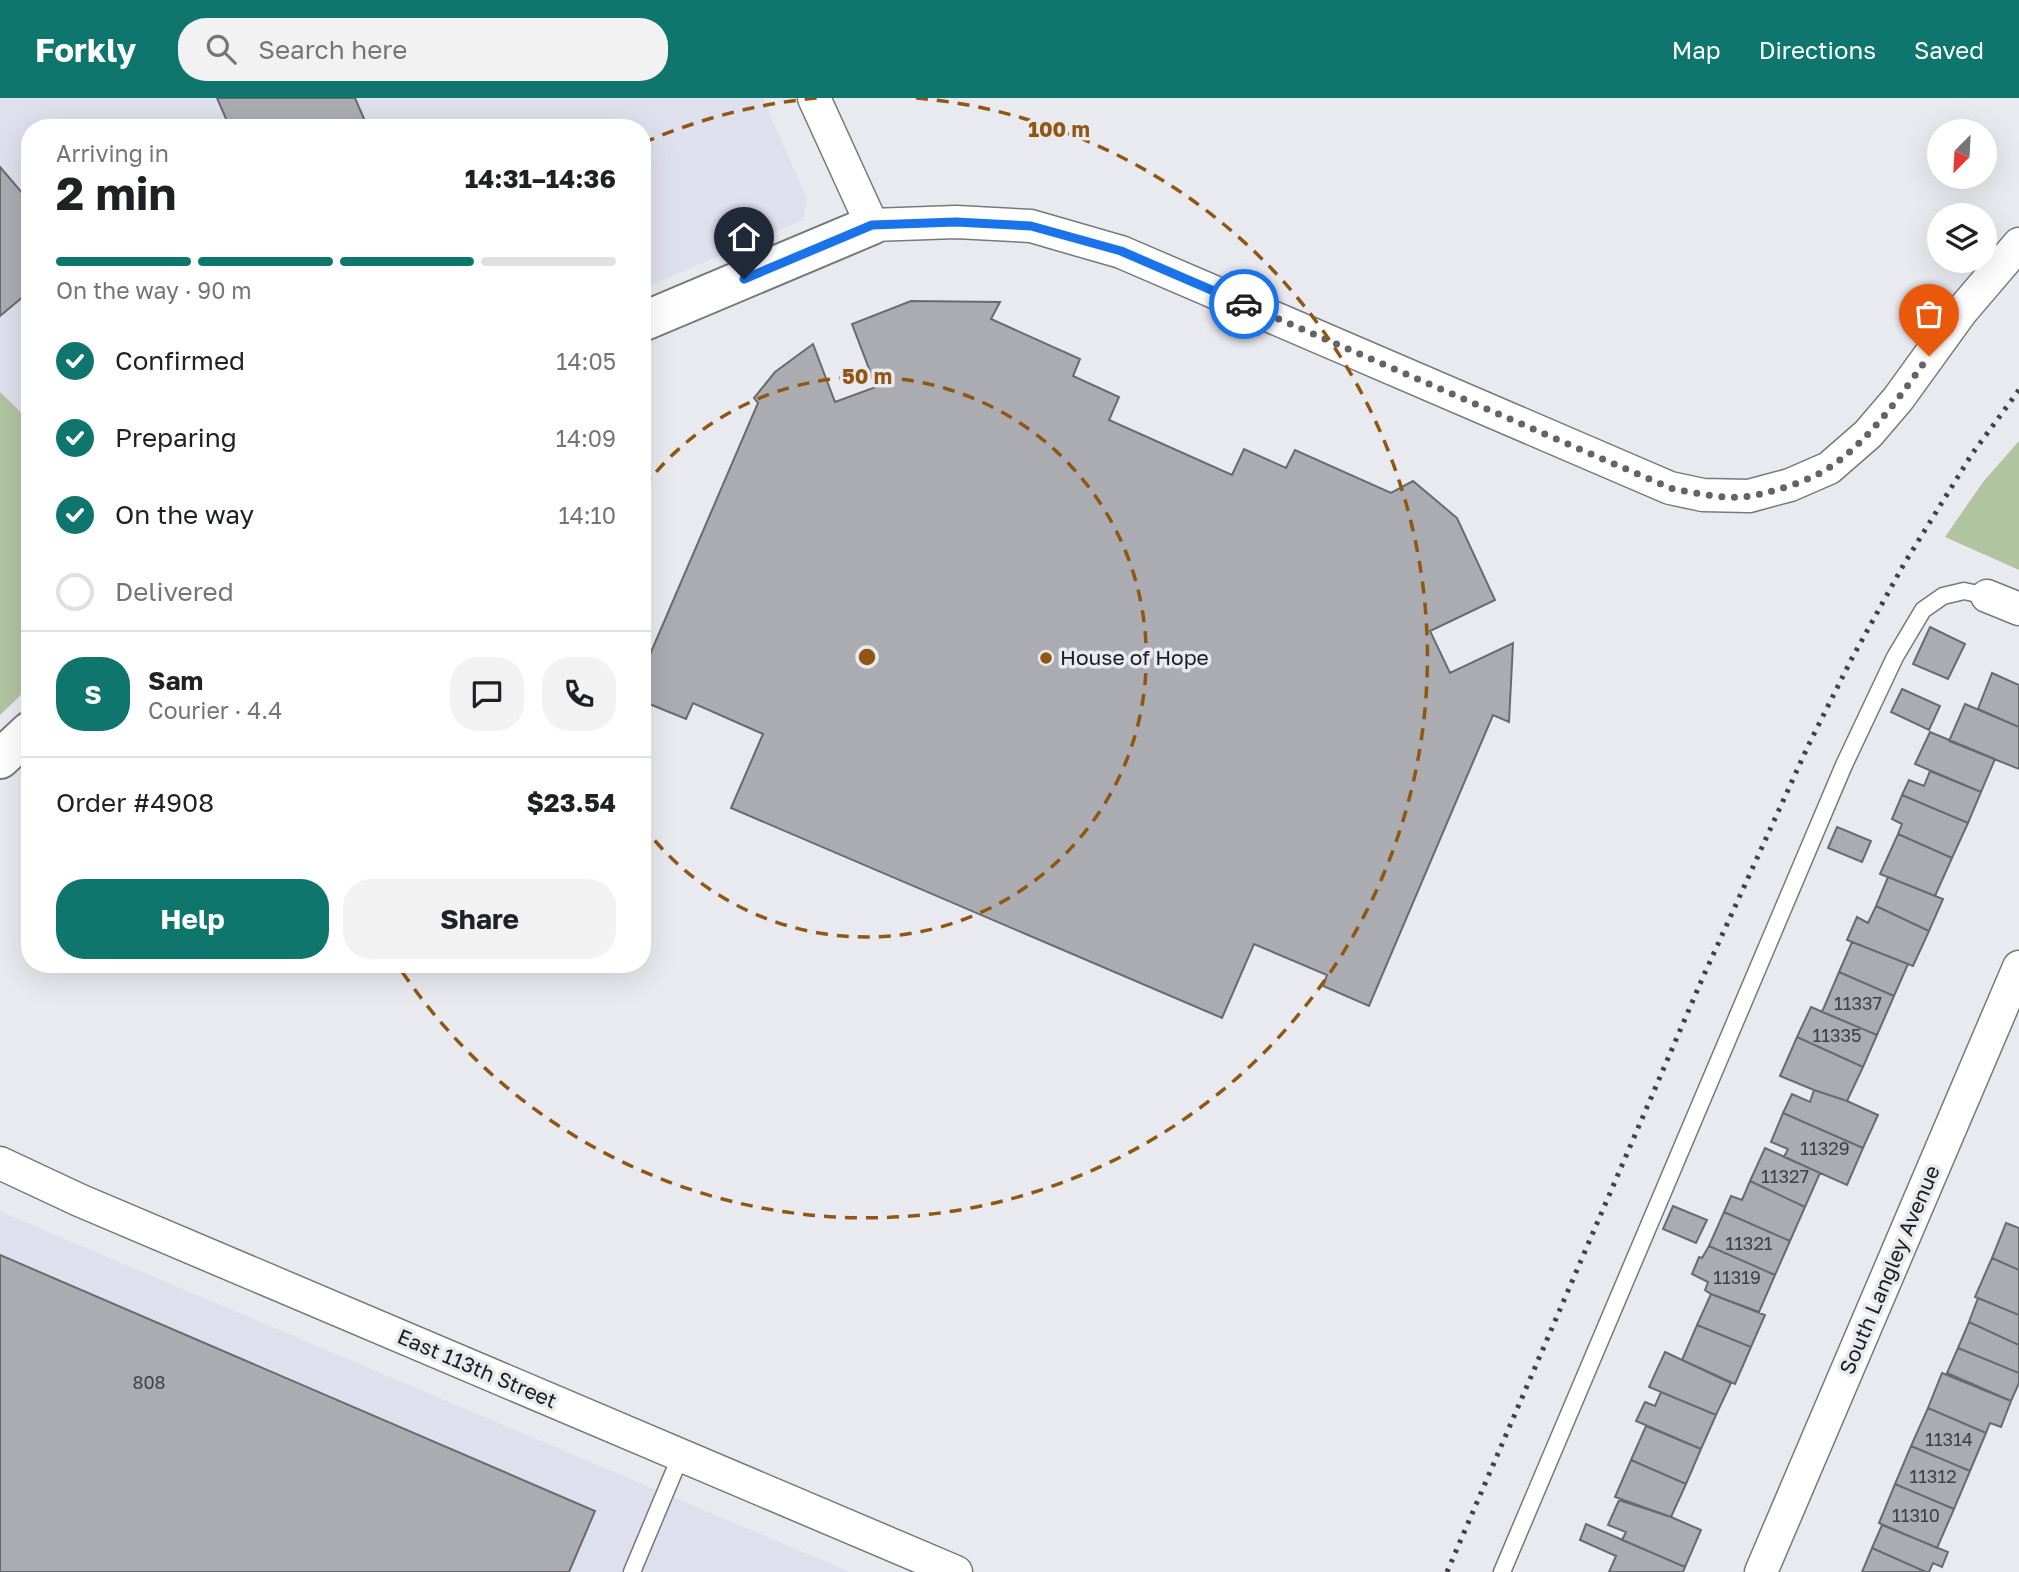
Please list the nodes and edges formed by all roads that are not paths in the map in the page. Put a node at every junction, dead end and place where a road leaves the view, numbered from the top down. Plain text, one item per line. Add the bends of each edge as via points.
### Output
1 (814, 98) edge
2 (872, 225) junction
3 (2019, 244) edge
4 (651, 318) edge
5 (1987, 596) joint
6 (2019, 609) edge
7 (21, 739) edge
8 (0, 759) edge
9 (2019, 967) edge
10 (0, 1163) edge
11 (681, 1455) junction
12 (632, 1572) edge
13 (956, 1572) edge
14 (1502, 1572) edge
15 (1761, 1572) edge

1 - 2 street
2 - 3 street via 956,222 1031,226 1121,251 1670,488 1703,495 1749,496 1829,468 1868,434
2 - 4 street
5 - 6 street
5 - 14 lane via 1964,591 1942,596 1923,610 1895,657 1844,765
7 - 8 street
9 - 15 street, South Langley Avenue
10 - 11 street, East 113th Street
11 - 12 lane
11 - 13 street, East 113th Street

